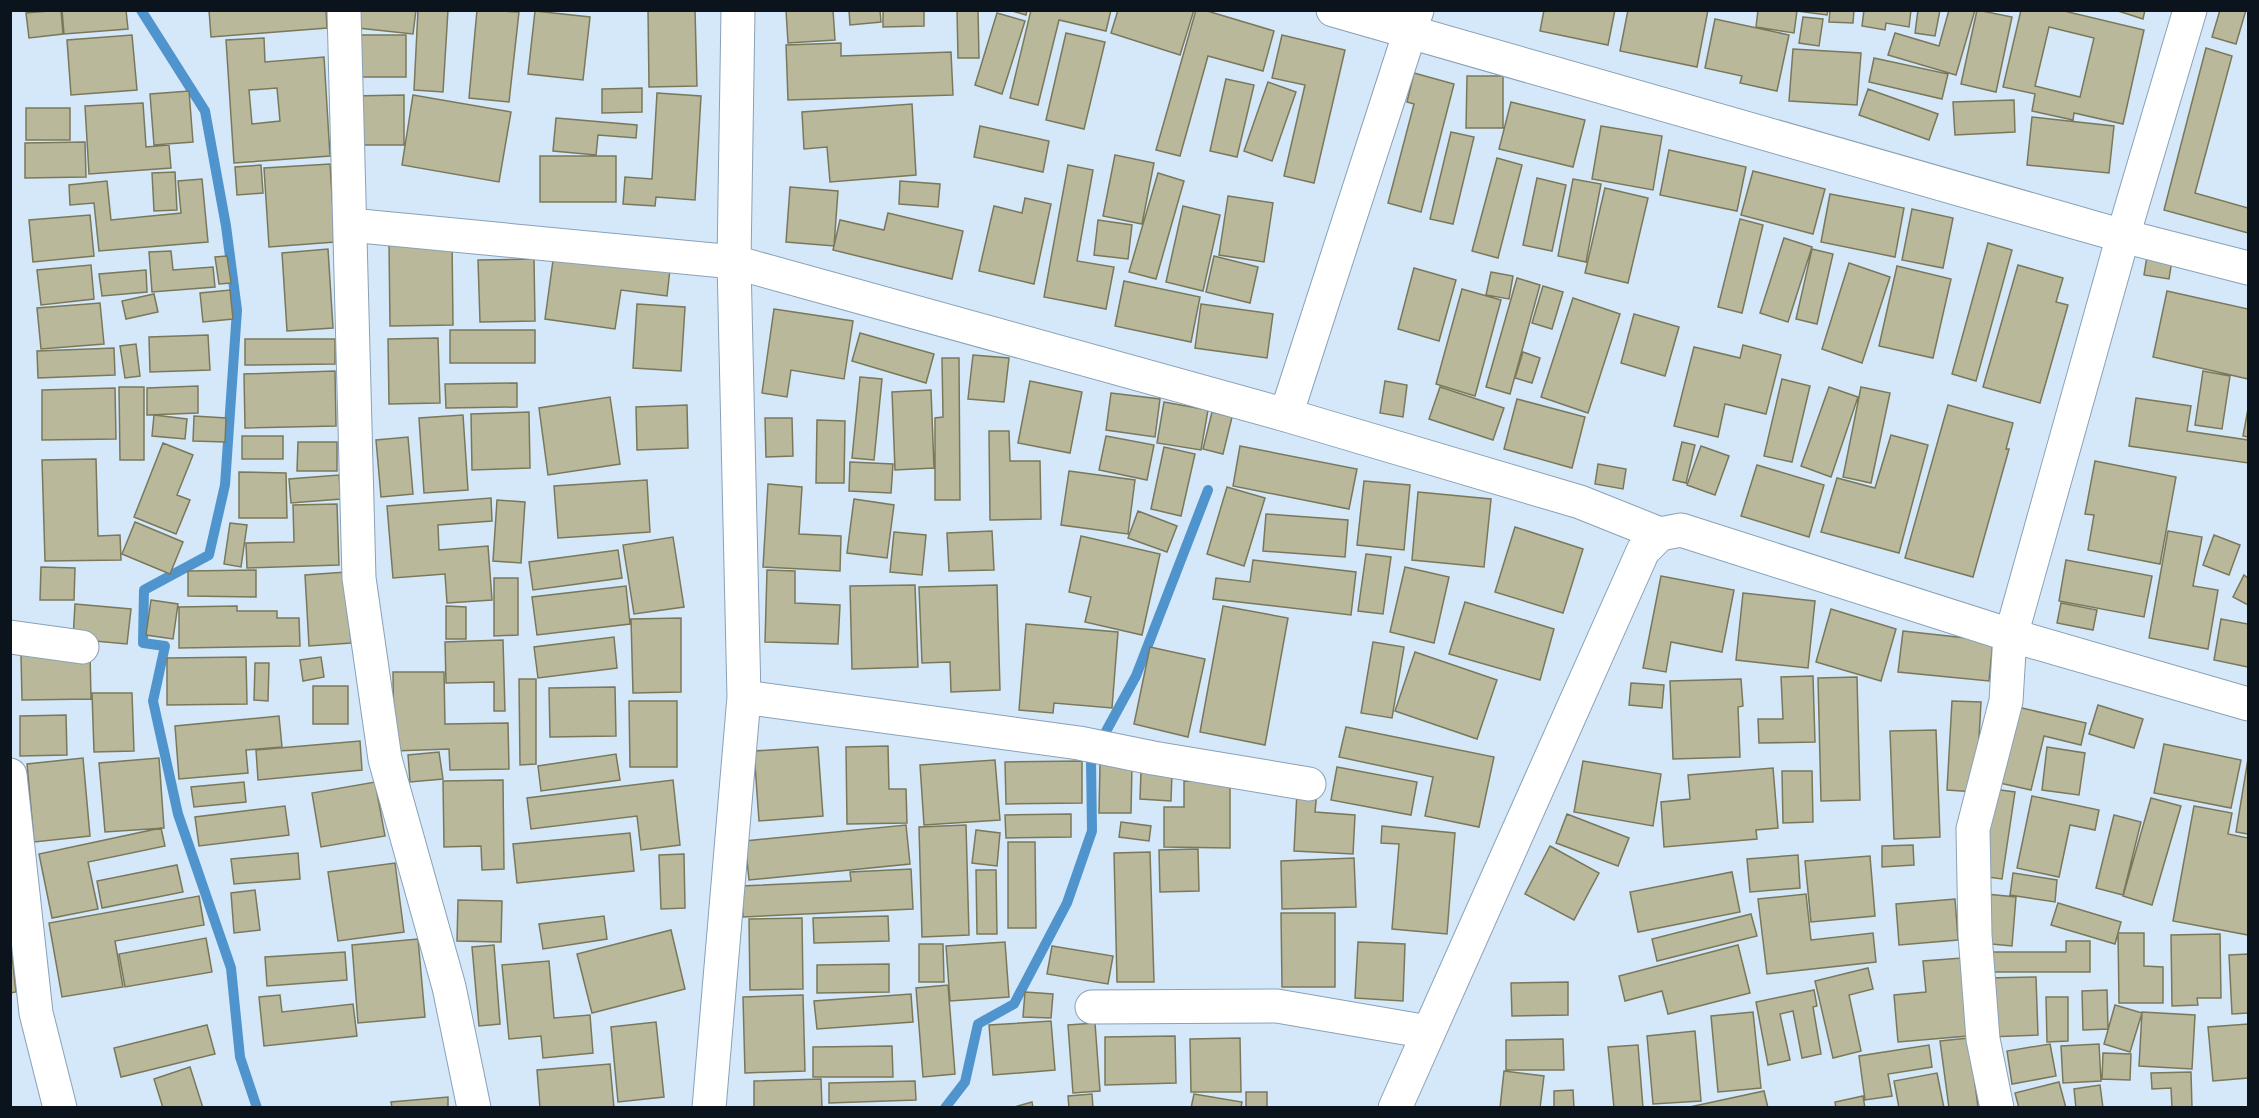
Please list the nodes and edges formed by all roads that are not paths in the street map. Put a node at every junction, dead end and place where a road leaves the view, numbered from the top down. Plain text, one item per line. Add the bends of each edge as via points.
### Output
1 (344, 10) edge
2 (738, 10) edge
3 (1334, 10) edge
4 (2190, 10) edge
5 (1414, 21) edge
6 (350, 225) junction
7 (2122, 236) junction
8 (734, 262) junction
9 (2248, 268) edge
10 (1286, 415) junction
11 (1660, 534) junction
12 (2010, 635) junction
13 (10, 637) edge
14 (82, 647) dead end
15 (744, 697) junction
16 (2248, 704) edge
17 (10, 775) edge
18 (1309, 784) dead end
19 (1092, 1007) dead end
20 (1428, 1032) junction
21 (60, 1107) edge
22 (474, 1107) edge
23 (709, 1107) edge
24 (1395, 1107) edge
25 (1997, 1107) edge

1 - 6 street
2 - 8 street
3 - 5 street
4 - 7 street
5 - 7 street
5 - 10 street
6 - 8 street
6 - 22 street via 359,578 385,759 449,987
7 - 9 street
7 - 12 street
8 - 10 street
8 - 15 street
10 - 11 street via 1580,502
11 - 12 street via 1681,530
11 - 20 street via 1643,551
12 - 16 street
12 - 25 street via 2006,701 1974,829 1975,934 1983,1039
13 - 14 street
15 - 18 street via 1098,747
15 - 23 street
17 - 21 street via 36,1012
19 - 20 street via 1277,1006
20 - 24 street

